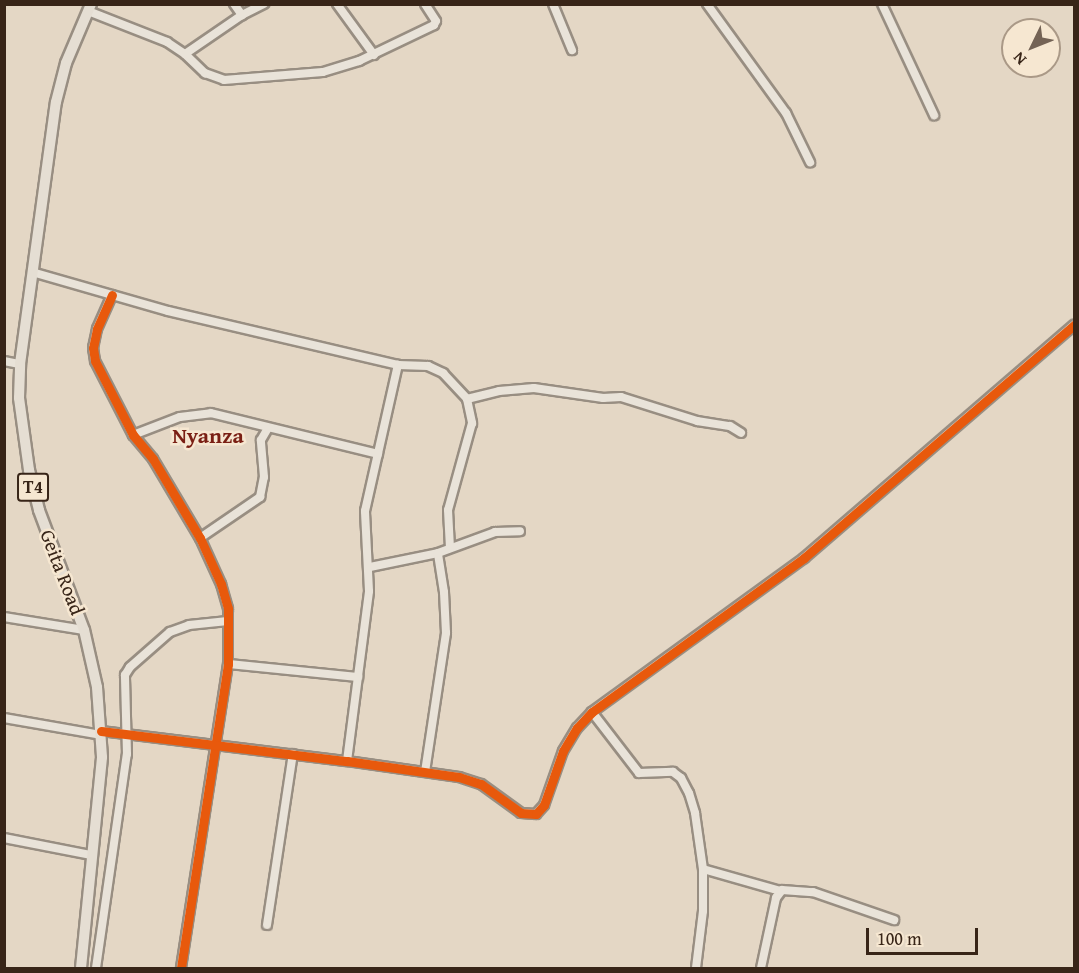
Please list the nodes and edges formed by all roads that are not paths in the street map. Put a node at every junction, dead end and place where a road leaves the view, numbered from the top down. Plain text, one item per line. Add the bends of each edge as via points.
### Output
1 (234, 4) edge
2 (264, 4) edge
3 (337, 4) edge
4 (425, 4) edge
5 (553, 4) edge
6 (707, 4) edge
7 (882, 4) edge
8 (89, 8) edge
9 (242, 15) junction
10 (572, 50) dead end
11 (185, 54) junction
12 (374, 55) junction
13 (934, 115) dead end
14 (810, 162) dead end
15 (32, 272) junction
16 (112, 295) junction
17 (1074, 325) edge
18 (4, 362) edge
19 (20, 364) junction
20 (398, 365) junction
21 (467, 399) junction
22 (268, 428) junction
23 (741, 433) dead end
24 (133, 435) junction
25 (378, 454) junction
26 (520, 531) dead end
27 (200, 538) junction
28 (450, 547) junction
29 (438, 553) junction
30 (370, 567) junction
31 (4, 617) edge
32 (228, 621) junction
33 (84, 630) junction
34 (228, 664) junction
35 (358, 677) junction
36 (592, 712) junction
37 (4, 718) edge
38 (101, 733) junction
39 (127, 735) junction
40 (215, 747) junction
41 (293, 754) junction
42 (348, 760) junction
43 (425, 772) junction
44 (4, 838) edge
45 (91, 855) junction
46 (703, 869) junction
47 (780, 891) junction
48 (894, 920) dead end
49 (267, 925) dead end
50 (81, 969) edge
51 (96, 969) edge
52 (181, 969) edge
53 (696, 969) edge
54 (761, 969) edge

1 - 9 street
2 - 9 street
3 - 12 street
4 - 12 street via 436,21 434,25
5 - 10 street
6 - 14 street via 786,113
7 - 13 street
8 - 11 street
8 - 15 highway, Geita Road / T4 via 66,63 56,102
9 - 11 street
11 - 12 street via 205,73 224,80 323,72
15 - 16 street
15 - 19 highway, Geita Road / T4
16 - 20 street
16 - 24 street via 93,348 99,371
17 - 36 street via 804,558
18 - 19 street
19 - 33 highway, Geita Road / T4 via 19,398 29,470 39,510
20 - 21 street via 437,369
20 - 25 street
21 - 23 street via 534,388 621,398 697,421 725,425
21 - 28 street via 472,423 448,510
22 - 24 street via 211,413 180,417
22 - 25 street
22 - 27 street via 261,440 264,477 260,496
24 - 27 street via 153,459
25 - 30 street via 365,511
26 - 28 street via 495,532
27 - 32 street via 221,584
28 - 29 street
29 - 30 street
29 - 43 street via 446,633
30 - 35 street
31 - 33 street
32 - 34 street
32 - 39 street via 189,625 170,632 130,667 125,675
33 - 38 highway, Geita Road / T4 via 97,687
34 - 35 street
34 - 40 street
35 - 42 street
36 - 43 street via 562,751 544,805 536,814 521,813 482,784
36 - 46 street via 639,773 669,771 681,778 695,813
37 - 38 street
38 - 39 street
38 - 45 highway, Geita Road / T4
39 - 40 street
39 - 51 street
40 - 41 street
40 - 52 street
41 - 42 street
41 - 49 street
42 - 43 street
44 - 45 street
45 - 50 highway, Geita Road / T4
46 - 47 street
46 - 53 street via 703,912
47 - 48 street via 813,892
47 - 54 street

